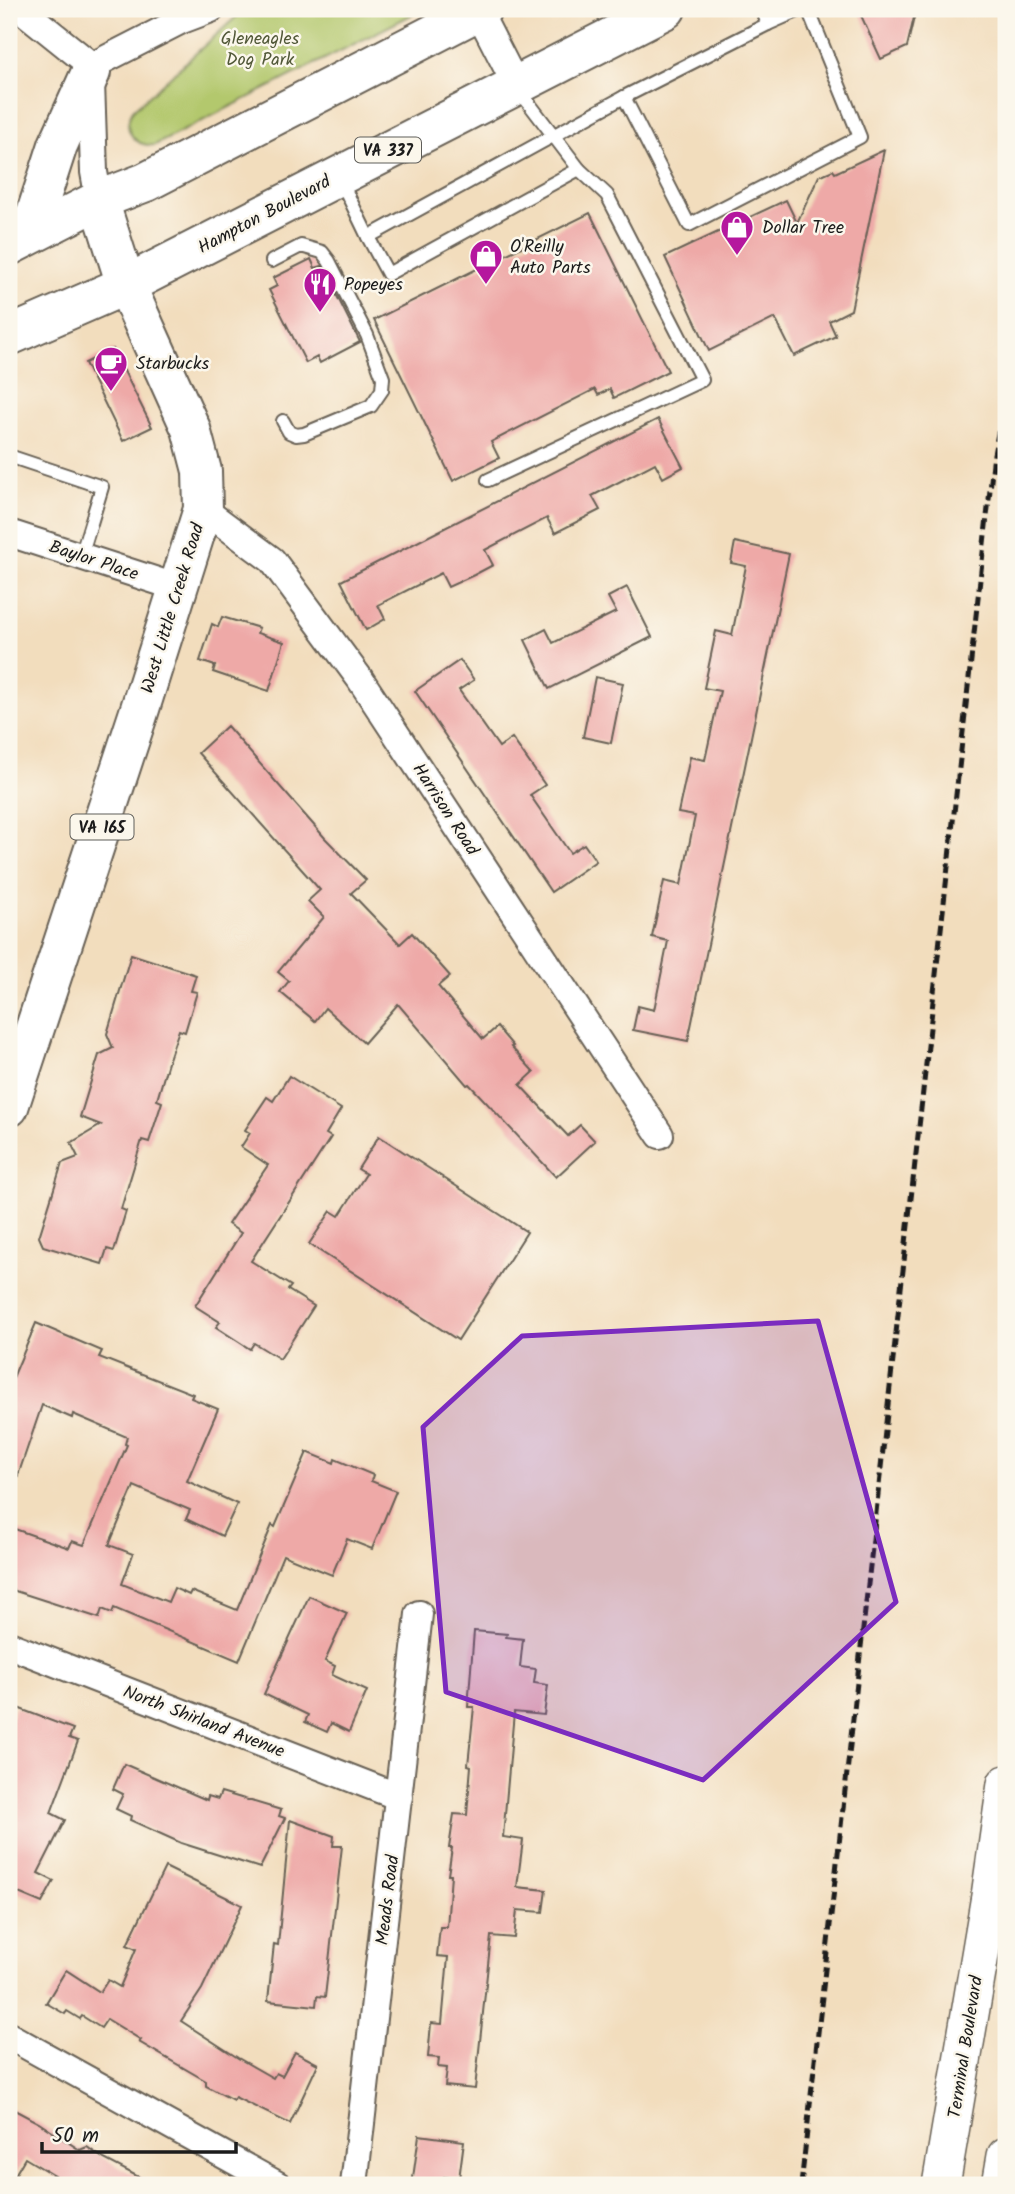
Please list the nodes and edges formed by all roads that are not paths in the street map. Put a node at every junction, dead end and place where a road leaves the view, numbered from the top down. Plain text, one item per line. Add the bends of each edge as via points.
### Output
1 (20, 9) edge
2 (211, 9) edge
3 (688, 9) edge
4 (762, 9) edge
5 (802, 9) edge
6 (808, 9) edge
7 (479, 10) edge
8 (658, 13) edge
9 (768, 24) junction
10 (92, 69) junction
11 (517, 87) junction
12 (624, 97) junction
13 (552, 136) junction
14 (579, 169) junction
15 (338, 175) junction
16 (99, 200) junction
17 (368, 237) junction
18 (9, 245) edge
19 (272, 261) dead end
20 (126, 285) junction
21 (9, 336) edge
22 (283, 421) dead end
23 (9, 456) edge
24 (488, 480) dead end
25 (202, 509) junction
26 (9, 533) edge
27 (81, 556) junction
28 (179, 588) junction
29 (9, 1107) edge
30 (660, 1135) dead end
31 (419, 1614) dead end
32 (9, 1646) edge
33 (1006, 1784) edge
34 (399, 1797) junction
35 (9, 2036) edge
36 (1006, 2157) edge
37 (278, 2185) edge
38 (354, 2185) edge
39 (941, 2185) edge
40 (1001, 2185) edge

1 - 10 street
2 - 10 street
3 - 8 main road, Hampton Boulevard
4 - 9 lane
5 - 9 lane
6 - 12 lane via 860,137 689,225
7 - 11 street
7 - 16 main road via 146,182
8 - 11 main road, Hampton Boulevard / VA 337
9 - 12 lane
10 - 16 street, West Little Creek Road
10 - 18 main road via 58,145 35,216
11 - 13 lane
11 - 15 main road, Hampton Boulevard / VA 337
12 - 13 lane
13 - 14 lane
13 - 17 lane
14 - 17 lane via 388,274
14 - 24 lane via 607,195 702,380
15 - 17 lane
15 - 20 main road, Hampton Boulevard / VA 337
16 - 18 main road
16 - 20 main road, West Little Creek Road / VA 165
19 - 22 lane via 300,246 322,253 367,335 383,378 382,390 370,406 324,427 296,435
20 - 21 main road, Hampton Boulevard / VA 337
20 - 25 main road, West Little Creek Road / VA 165 via 191,429 202,471
23 - 27 lane via 102,487
25 - 28 main road, West Little Creek Road / VA 165
25 - 30 street, Harrison Road via 272,561 360,679
26 - 27 street, Baylor Place
27 - 28 street, Baylor Place
28 - 29 main road, West Little Creek Road / VA 165
31 - 34 street, Meads Road
32 - 34 street, North Shirland Avenue
33 - 39 main road, Terminal Boulevard
34 - 38 street, Meads Road
35 - 37 street
36 - 40 main road

